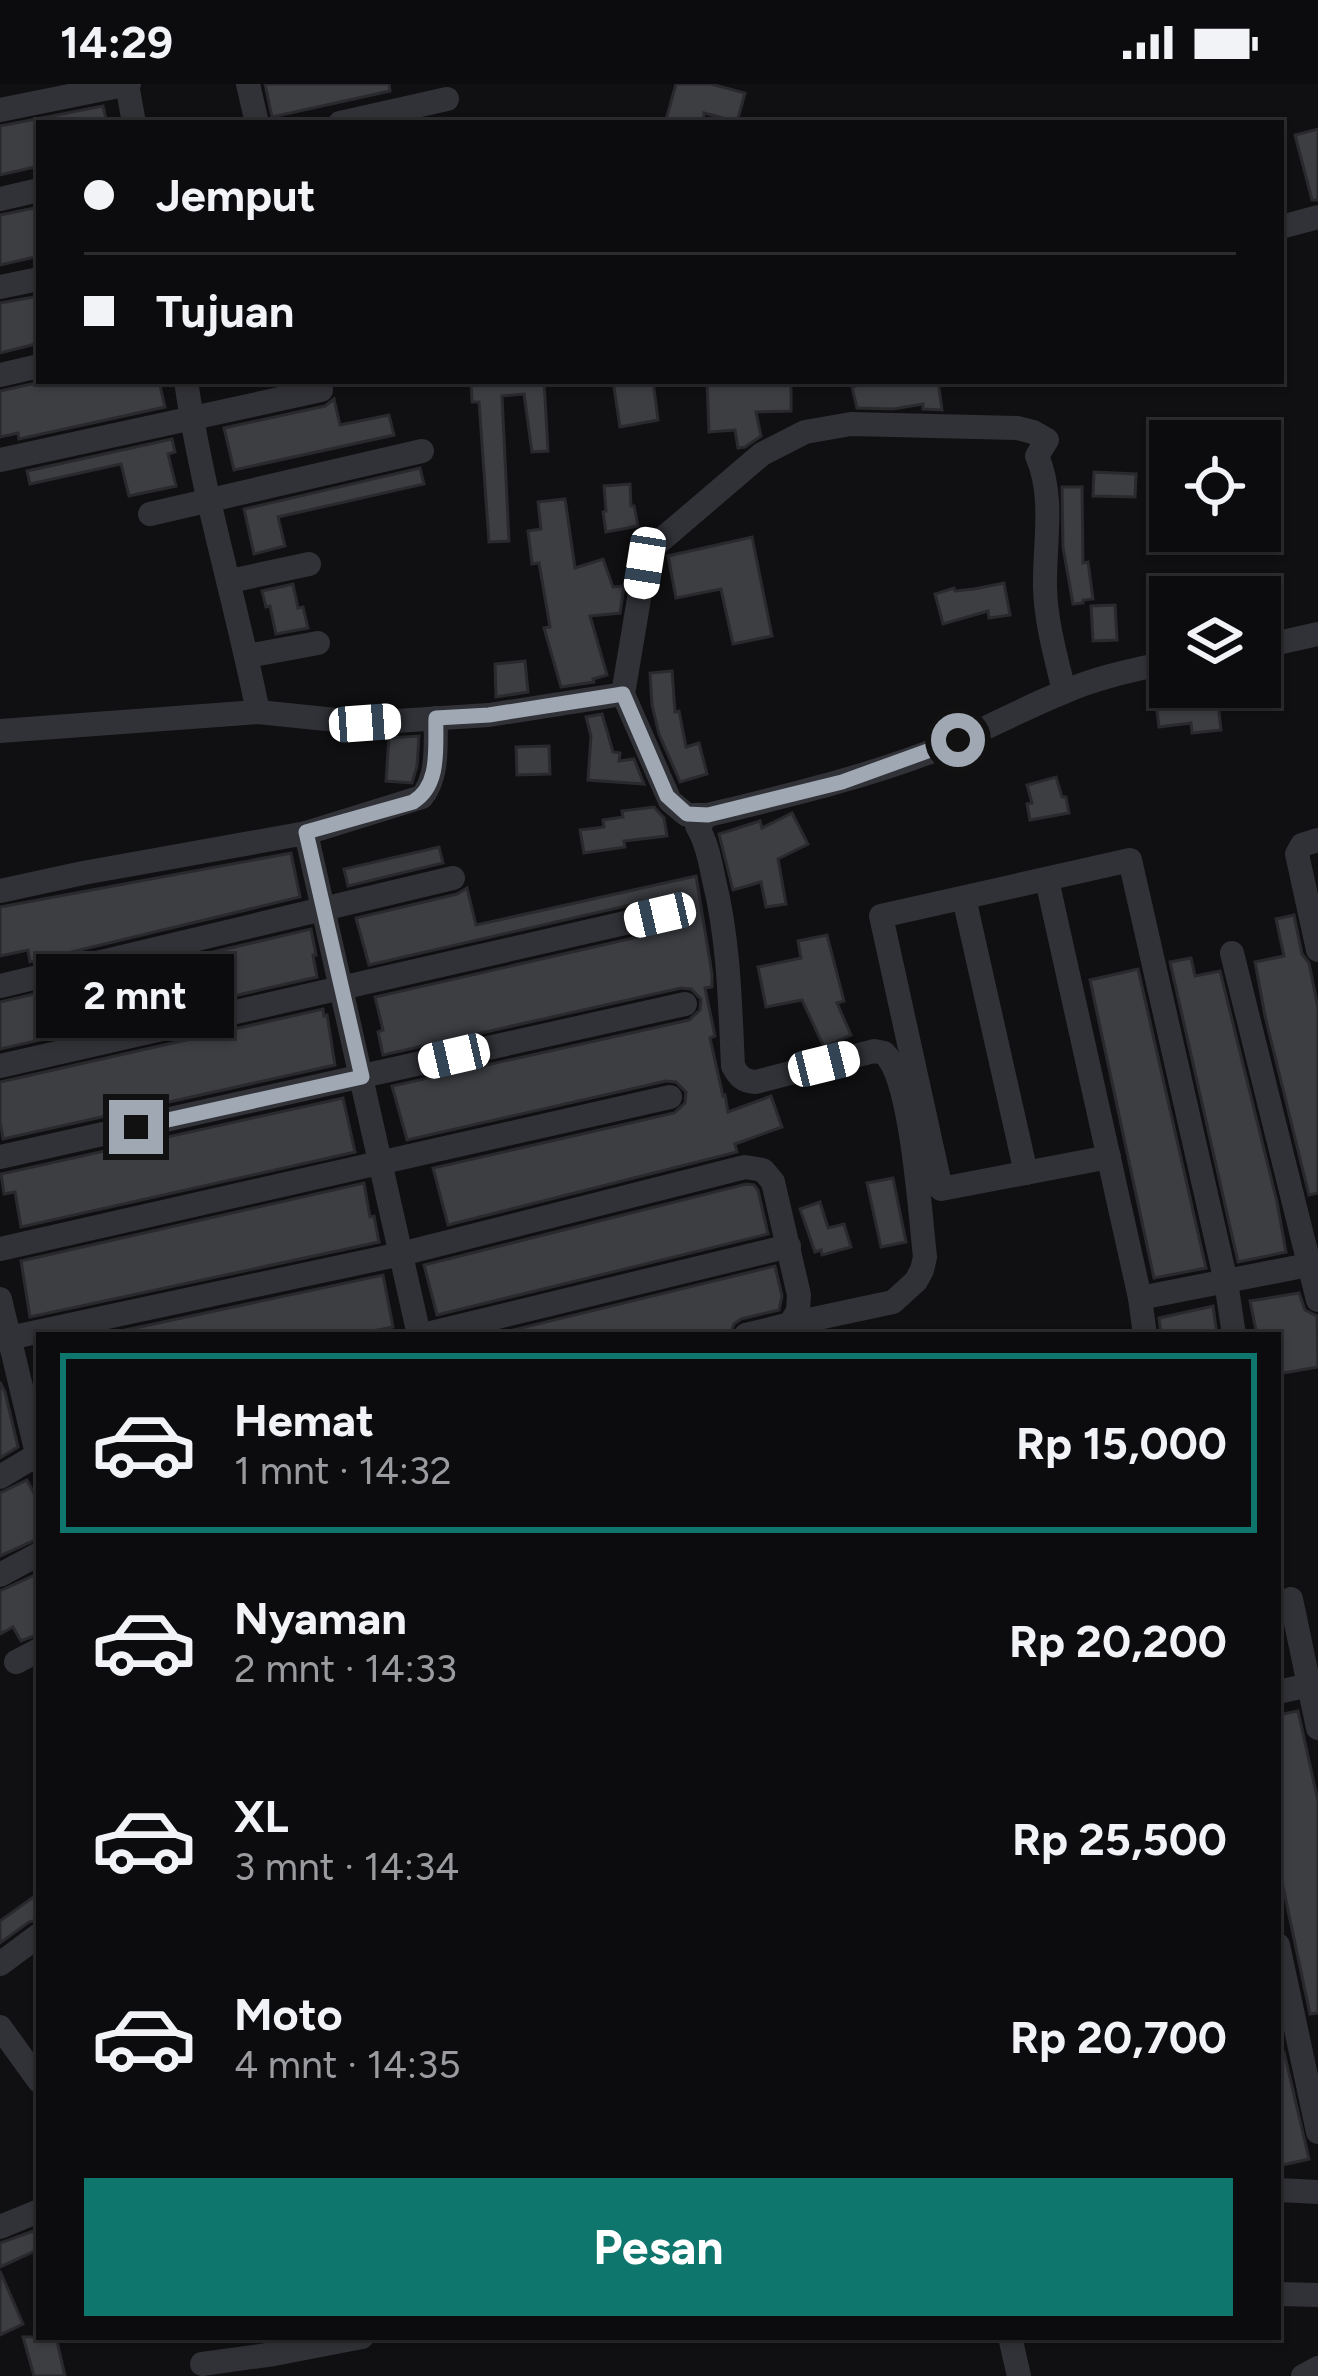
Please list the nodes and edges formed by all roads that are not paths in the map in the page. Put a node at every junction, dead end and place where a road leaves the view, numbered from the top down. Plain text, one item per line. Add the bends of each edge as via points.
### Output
1 (128, 84) edge
2 (248, 84) edge
3 (447, 99) dead end
4 (0, 110) edge
5 (134, 120) edge
6 (256, 120) edge
7 (353, 120) edge
8 (36, 191) edge
9 (0, 199) edge
10 (1318, 217) edge
11 (1284, 226) edge
12 (36, 280) edge
13 (0, 287) edge
14 (36, 367) edge
15 (0, 375) edge
16 (186, 384) edge
17 (321, 390) dead end
18 (191, 416) junction
19 (422, 451) dead end
20 (0, 460) edge
21 (208, 499) junction
22 (150, 514) dead end
23 (309, 564) dead end
24 (230, 581) junction
25 (1318, 634) edge
26 (1281, 642) edge
27 (318, 643) dead end
28 (247, 656) junction
29 (1149, 666) edge
30 (1064, 691) junction
31 (623, 694) junction
32 (258, 712) junction
33 (436, 718) junction
34 (0, 731) edge
35 (708, 815) junction
36 (306, 832) junction
37 (1318, 840) edge
38 (453, 878) dead end
39 (1047, 880) junction
40 (0, 890) edge
41 (964, 898) junction
42 (325, 909) junction
43 (660, 915) dead end
44 (1318, 950) edge
45 (1232, 953) dead end
46 (0, 986) edge
47 (343, 988) junction
48 (685, 1004) dead end
49 (0, 1066) edge
50 (362, 1077) junction
51 (670, 1096) dead end
52 (0, 1156) edge
53 (1109, 1157) junction
54 (381, 1163) junction
55 (1026, 1173) junction
56 (789, 1246) junction
57 (0, 1249) edge
58 (401, 1254) junction
59 (1314, 1264) edge
60 (1226, 1282) junction
61 (1140, 1298) junction
62 (0, 1299) edge
63 (1318, 1300) edge
64 (790, 1324) junction
65 (36, 1332) edge
66 (37, 1332) edge
67 (420, 1332) edge
68 (433, 1332) edge
69 (758, 1332) edge
70 (1145, 1332) edge
71 (1234, 1332) edge
72 (9, 1338) junction
73 (9, 1378) edge
74 (34, 1418) edge
75 (36, 1459) edge
76 (0, 1477) edge
77 (36, 1556) edge
78 (0, 1575) edge
79 (1291, 1599) dead end
80 (1313, 1684) edge
81 (1281, 1691) edge
82 (1318, 1728) edge
83 (36, 1937) edge
84 (1281, 1959) edge
85 (0, 1964) edge
86 (0, 2026) edge
87 (36, 2077) edge
88 (1318, 2132) edge
89 (1281, 2190) edge
90 (1318, 2192) edge
91 (36, 2212) edge
92 (0, 2227) edge
93 (1281, 2294) edge
94 (1318, 2295) edge
95 (193, 2340) edge
96 (346, 2340) edge
97 (1011, 2340) edge
98 (1318, 2368) edge
99 (203, 2370) edge
100 (1019, 2376) edge
101 (1303, 2376) edge

1 - 4 street
1 - 5 street
2 - 6 street
3 - 7 street
8 - 9 street
10 - 11 street
12 - 13 street
14 - 15 street
16 - 18 street
17 - 18 street
18 - 20 street
18 - 21 street
19 - 21 street
21 - 22 street
21 - 24 street
23 - 24 street
24 - 28 street
25 - 26 street
27 - 28 street
28 - 32 street
29 - 30 street
30 - 31 street via 1045,594 1047,499 1037,456 1047,440 1017,428 851,424 805,432 762,454 653,547
30 - 35 street via 886,768
31 - 33 street
31 - 35 street via 670,801 687,814
32 - 33 street via 365,723
32 - 34 street
33 - 36 street via 432,781 422,797
35 - 64 street via 697,826 721,906 738,1075 756,1082 884,1053 912,1138 925,1257 916,1282 893,1302
36 - 40 street
36 - 42 street
37 - 44 street via 1297,854
38 - 42 street
39 - 41 street
39 - 53 street
39 - 60 street via 1130,860
41 - 55 street
41 - 55 street via 881,916 941,1189
42 - 46 street
42 - 47 street
43 - 47 street
45 - 59 street
47 - 49 street
47 - 50 street
48 - 50 street
50 - 52 street
50 - 54 street
51 - 54 street
53 - 55 street
53 - 61 street
54 - 57 street
54 - 58 street
56 - 58 street via 773,1182 745,1167
56 - 64 street via 800,1305
56 - 68 street
58 - 66 street
58 - 67 street
59 - 60 street
59 - 63 street
60 - 61 street
60 - 71 street
61 - 70 street
62 - 72 street
64 - 69 street
65 - 72 street
72 - 73 street
73 - 74 street
75 - 76 street
77 - 78 street
79 - 80 street
80 - 81 street
80 - 82 street
83 - 85 street
84 - 88 street
86 - 87 street
89 - 90 street
91 - 92 street
93 - 94 street
95 - 99 street
96 - 99 street
97 - 100 street
98 - 101 street

